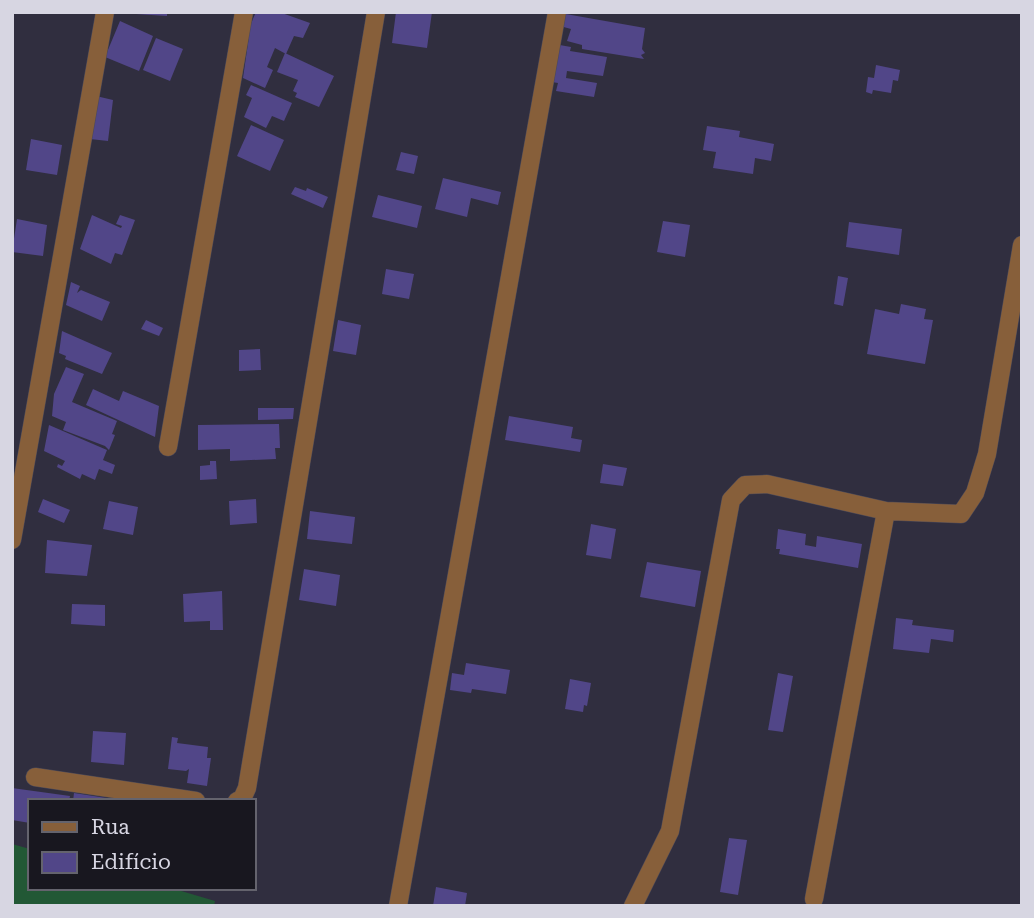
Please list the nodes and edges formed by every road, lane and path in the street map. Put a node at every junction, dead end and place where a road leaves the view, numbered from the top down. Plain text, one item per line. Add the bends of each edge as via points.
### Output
1 (105, 12) edge
2 (244, 12) edge
3 (376, 12) edge
4 (557, 12) edge
5 (1022, 245) edge
6 (168, 447) dead end
7 (886, 512) junction
8 (12, 540) edge
9 (35, 777) dead end
10 (183, 799) edge
11 (242, 799) edge
12 (814, 898) dead end
13 (398, 906) edge
14 (633, 906) edge

1 - 8 street
2 - 6 street
3 - 11 street
4 - 13 street
5 - 7 street via 987,454 975,493 961,514
7 - 12 street
7 - 14 street via 767,485 745,485 731,500 670,831
9 - 10 street

